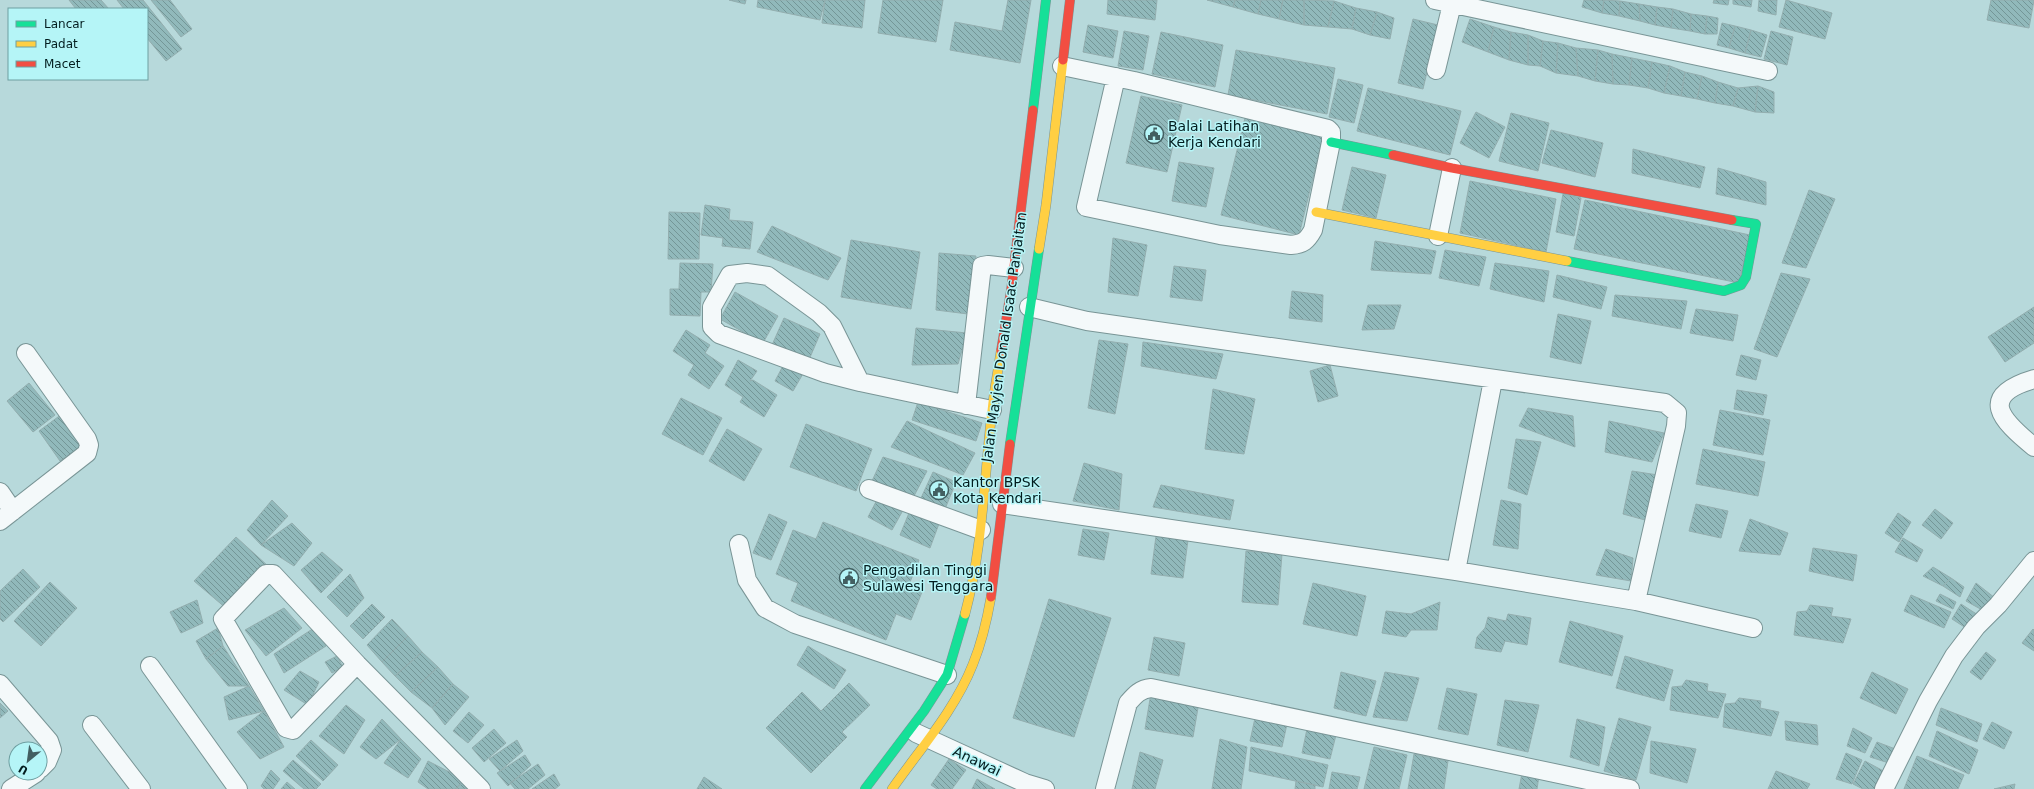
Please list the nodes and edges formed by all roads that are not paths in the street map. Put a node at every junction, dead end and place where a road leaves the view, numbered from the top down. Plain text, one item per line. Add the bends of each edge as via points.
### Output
1 (1046, 0) edge
2 (1070, 0) edge
3 (1443, 2) edge
4 (1062, 66) junction
5 (1436, 70) dead end
6 (1768, 71) dead end
7 (1116, 77) junction
8 (1331, 142) junction
9 (1452, 168) junction
10 (1316, 212) junction
11 (1438, 236) junction
12 (1014, 268) junction
13 (1029, 307) junction
14 (26, 353) dead end
15 (2034, 379) edge
16 (1493, 380) junction
17 (860, 382) junction
18 (966, 405) junction
19 (992, 410) junction
20 (2034, 447) edge
21 (869, 489) dead end
22 (0, 492) edge
23 (1002, 504) junction
24 (6, 516) edge
25 (981, 530) junction
26 (739, 544) dead end
27 (2034, 561) edge
28 (1456, 571) junction
29 (1636, 601) junction
30 (1753, 628) dead end
31 (357, 664) junction
32 (150, 666) dead end
33 (947, 675) junction
34 (0, 684) edge
35 (92, 725) dead end
36 (910, 731) junction
37 (929, 739) junction
38 (48, 760) edge
39 (24, 781) edge
40 (11, 789) edge
41 (141, 789) edge
42 (238, 789) edge
43 (481, 789) edge
44 (865, 789) edge
45 (892, 789) edge
46 (1045, 789) edge
47 (1105, 789) edge
48 (1630, 789) edge
49 (1884, 789) edge

1 - 12 main road, Jalan Mayjen Donald Isaac Panjaitan
2 - 4 main road, Jalan Mayjen Donald Isaac Panjaitan
3 - 5 street
3 - 6 street
4 - 7 street
4 - 13 main road, Jalan Mayjen Donald Isaac Panjaitan via 1046,206
7 - 8 street via 1323,127 1331,132
7 - 10 street via 1086,207 1220,235 1291,245 1302,244 1308,238 1313,230
8 - 9 main road
8 - 10 street
9 - 11 street
9 - 11 main road via 1756,224 1746,277 1741,285 1724,291
10 - 11 main road
12 - 18 street via 982,266
12 - 19 main road, Jalan Mayjen Donald Isaac Panjaitan
13 - 16 street via 1087,321
13 - 23 main road, Jalan Mayjen Donald Isaac Panjaitan
14 - 24 street via 89,445 87,453
15 - 20 street via 2007,390 1999,405 2003,418
16 - 28 street
16 - 29 street via 1665,403 1677,413
17 - 17 street via 826,373 719,334 712,327 712,307 730,275 756,273 768,276 819,313 832,326
17 - 18 street
18 - 19 street
19 - 25 main road, Jalan Mayjen Donald Isaac Panjaitan
21 - 25 street
22 - 24 street
23 - 28 street
23 - 37 main road, Jalan Mayjen Donald Isaac Panjaitan via 985,630 973,665 955,701
25 - 33 main road, Jalan Mayjen Donald Isaac Panjaitan via 971,592
26 - 33 street via 747,580 765,608 795,624
27 - 49 street via 1954,656 1928,701
28 - 29 street
29 - 30 street
31 - 31 street via 292,730 284,725 223,619 266,574 273,574
31 - 43 street
32 - 42 street
33 - 36 main road, Jalan Mayjen Donald Isaac Panjaitan
34 - 38 street via 49,742 52,750
35 - 41 street
36 - 37 street, Anawai
36 - 44 main road, Jalan Mayjen Donald Isaac Panjaitan
37 - 45 main road, Jalan Mayjen Donald Isaac Panjaitan
37 - 46 street, Anawai via 1025,783
39 - 40 street
47 - 48 street via 1128,703 1135,694 1151,688

